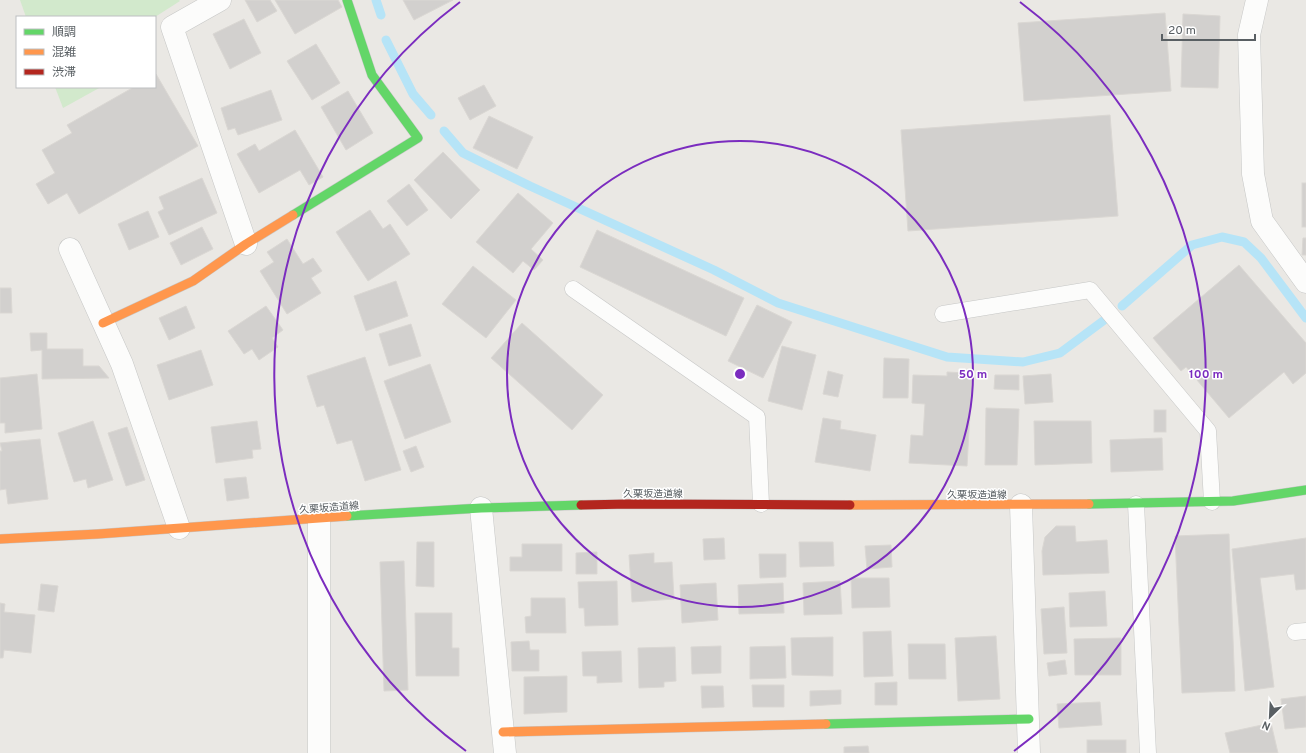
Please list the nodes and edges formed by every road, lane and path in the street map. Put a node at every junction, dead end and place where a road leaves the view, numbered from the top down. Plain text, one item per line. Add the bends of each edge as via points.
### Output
1 (220, 0) edge
2 (348, 0) edge
3 (1257, 0) edge
4 (246, 244) junction
5 (70, 250) dead end
6 (1306, 282) edge
7 (573, 289) dead end
8 (943, 314) dead end
9 (103, 323) junction
10 (1306, 490) edge
11 (1212, 502) junction
12 (761, 504) junction
13 (1136, 504) junction
14 (1021, 505) junction
15 (481, 508) junction
16 (319, 518) junction
17 (179, 528) junction
18 (0, 539) edge
19 (1029, 720) junction
20 (504, 742) edge
21 (319, 753) edge
22 (1029, 753) edge
23 (1148, 753) edge

1 - 4 street via 172,27
2 - 4 main road via 372,75 418,138
3 - 6 street via 1249,35 1253,174 1262,221
4 - 9 main road via 193,281
5 - 9 street
7 - 12 lane via 757,417
8 - 11 lane via 1090,290 1208,431
9 - 17 street via 122,364
10 - 11 main road, 久栗坂造道線
11 - 13 main road, 久栗坂造道線
12 - 14 main road, 久栗坂造道線
12 - 15 main road, 久栗坂造道線
13 - 14 main road, 久栗坂造道線
13 - 23 lane
14 - 19 street
15 - 16 main road, 久栗坂造道線
15 - 20 street
16 - 17 main road, 久栗坂造道線
16 - 21 street
17 - 18 main road, 久栗坂造道線
19 - 20 main road
19 - 22 street

